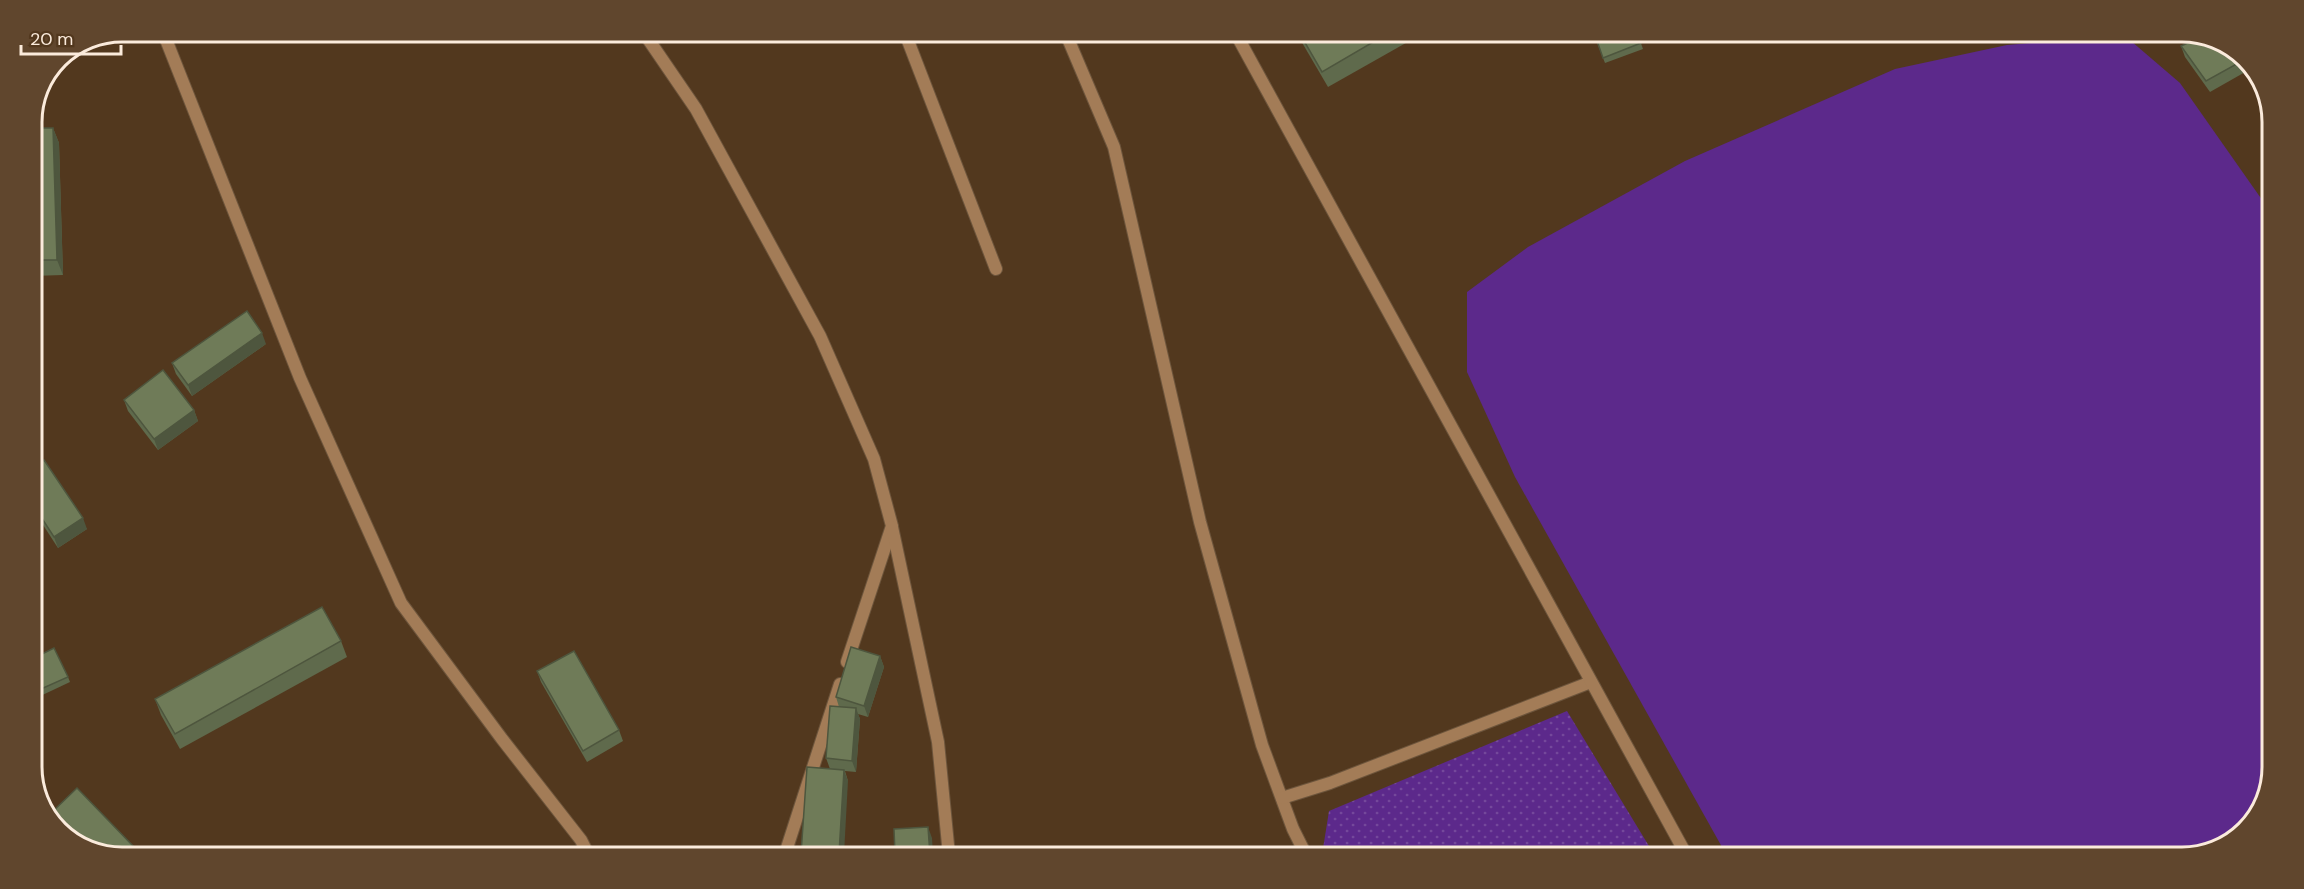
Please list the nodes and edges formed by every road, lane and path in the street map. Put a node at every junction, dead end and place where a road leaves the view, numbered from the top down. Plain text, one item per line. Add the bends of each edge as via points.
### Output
1 (167, 42) edge
2 (650, 42) edge
3 (908, 42) edge
4 (1069, 42) edge
5 (1240, 42) edge
6 (996, 269) dead end
7 (892, 526) junction
8 (1591, 682) junction
9 (1282, 798) junction
10 (585, 847) edge
11 (787, 847) edge
12 (948, 847) edge
13 (1303, 847) edge
14 (1682, 847) edge

1 - 10 street via 300,378 401,603
2 - 7 street via 696,109 820,336 874,459
3 - 6 street
4 - 9 street via 1114,147 1200,522 1262,746
5 - 8 street
7 - 11 street
7 - 12 street via 938,742
8 - 9 street
8 - 14 street
9 - 13 street

